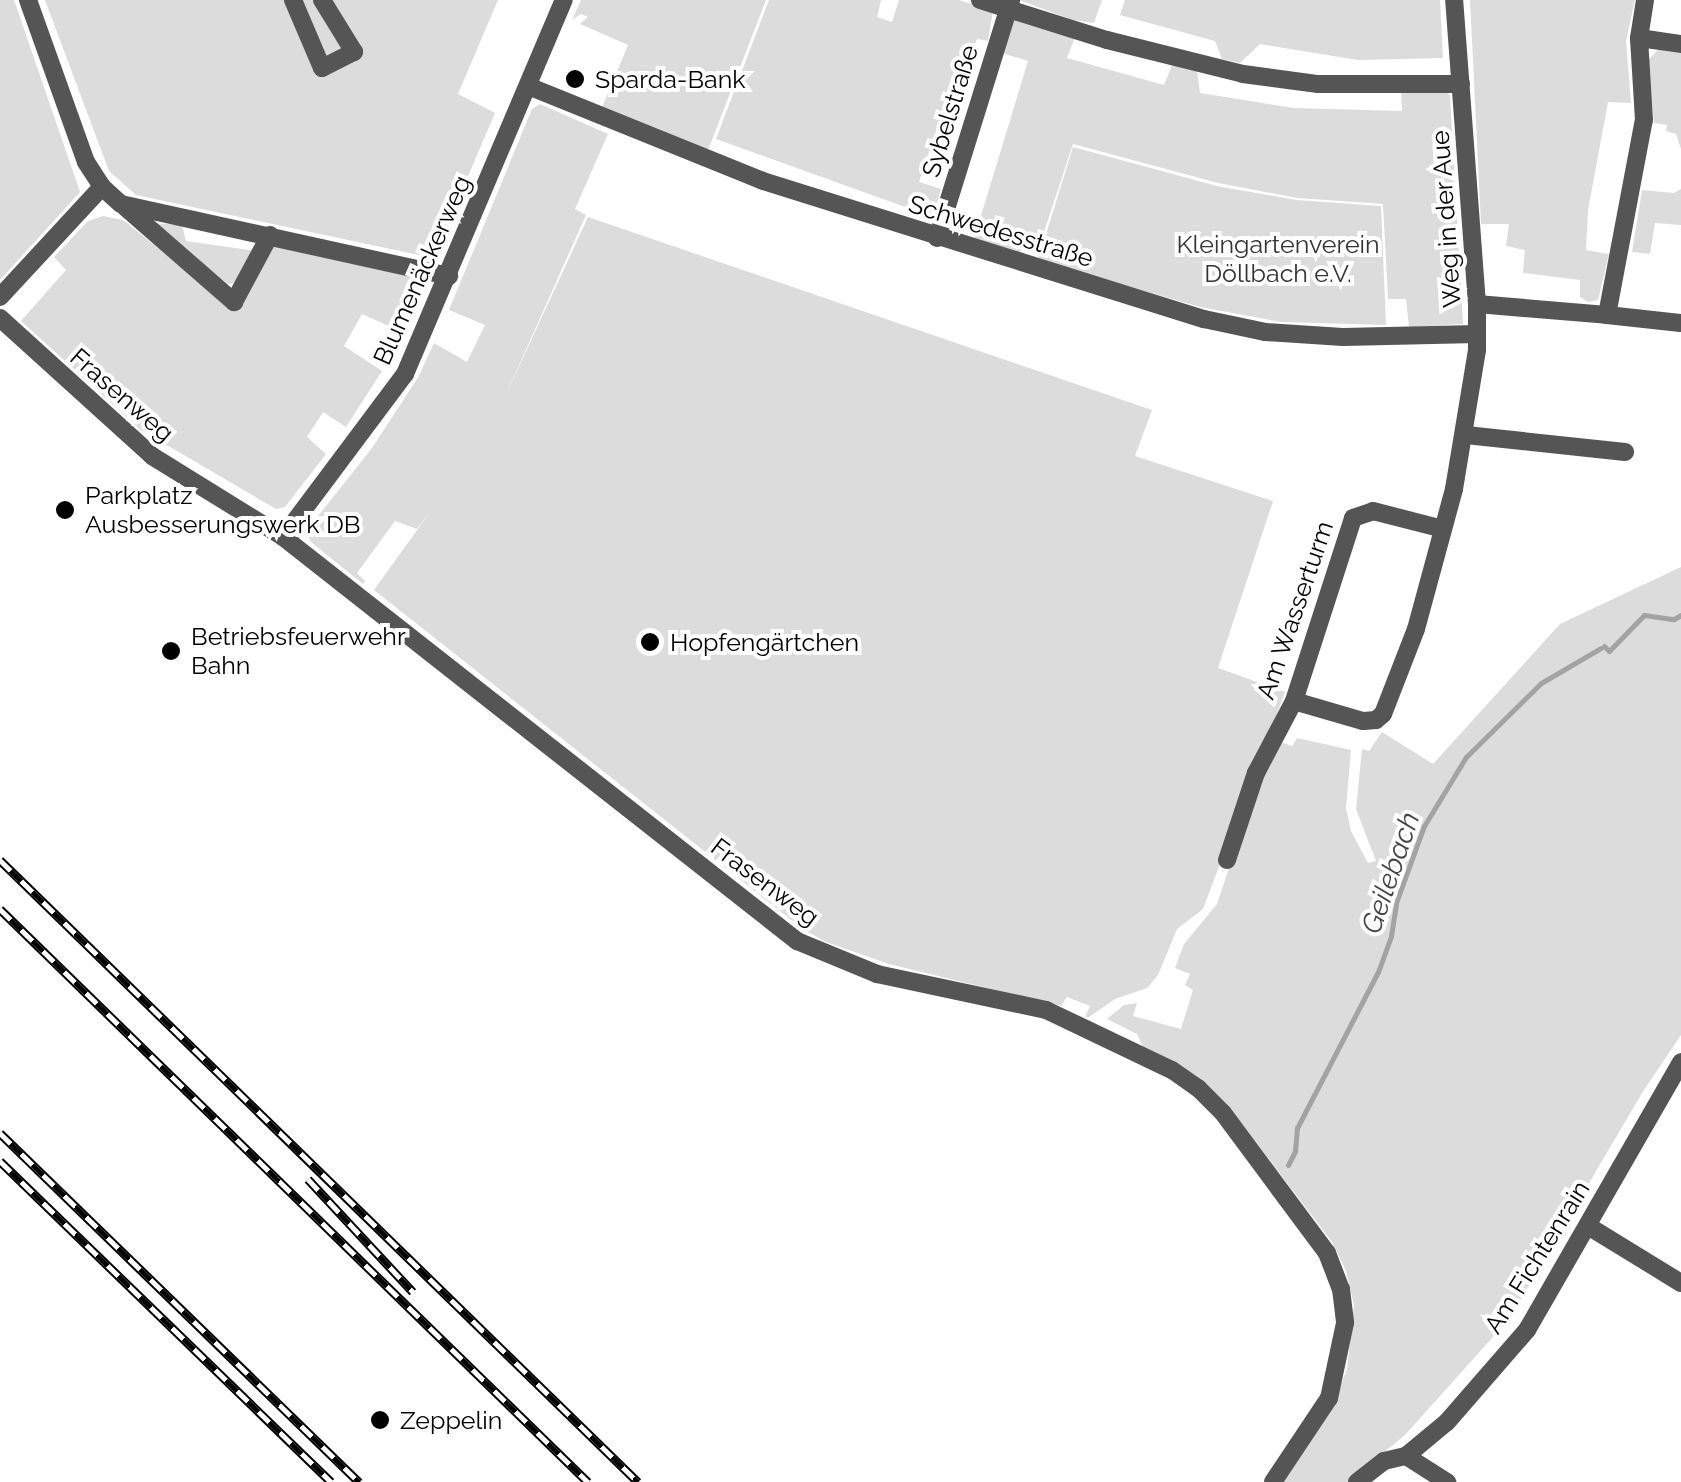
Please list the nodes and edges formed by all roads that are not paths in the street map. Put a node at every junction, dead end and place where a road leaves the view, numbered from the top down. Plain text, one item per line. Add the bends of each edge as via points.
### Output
1 (28, 0) edge
2 (293, 0) edge
3 (322, 0) edge
4 (564, 0) edge
5 (980, 0) edge
6 (1454, 0) edge
7 (1644, 0) edge
8 (1009, 4) edge
9 (1639, 38) junction
10 (1681, 44) edge
11 (1461, 84) junction
12 (528, 86) junction
13 (102, 187) junction
14 (121, 204) junction
15 (270, 236) junction
16 (937, 238) junction
17 (449, 276) junction
18 (0, 297) edge
19 (1477, 304) junction
20 (1607, 315) junction
21 (0, 318) edge
22 (1681, 322) edge
23 (1477, 334) junction
24 (1466, 435) junction
25 (1626, 452) dead end
26 (1443, 529) junction
27 (283, 537) junction
28 (1294, 701) junction
29 (1226, 860) dead end
30 (1681, 1062) edge
31 (1588, 1226) junction
32 (1681, 1282) edge
33 (1406, 1456) junction
34 (1273, 1482) edge
35 (1357, 1482) edge
36 (1447, 1482) edge

1 - 13 street via 68,118
2 - 3 street via 322,68 354,52
4 - 12 street, Blumenäckerweg
5 - 8 street
6 - 11 street, Weg in der Aue
7 - 9 street
8 - 11 street via 1177,60 1243,74 1318,84
8 - 16 street, Sybelstraße
9 - 10 street
9 - 20 street via 1644,120
11 - 19 street, Weg in der Aue
12 - 16 street, Schwedesstraße via 695,158
12 - 17 street, Blumenäckerweg
13 - 14 street
13 - 18 street
14 - 15 street
14 - 15 street via 234,302
15 - 17 street
16 - 23 street, Schwedesstraße via 1266,332 1343,338
17 - 27 street, Blumenäckerweg via 405,374
19 - 20 street
19 - 23 street, Weg in der Aue
20 - 22 street
21 - 27 street, Frasenweg via 152,456
23 - 24 street, Weg in der Aue
24 - 25 street
24 - 26 street, Weg in der Aue
26 - 28 street, Am Wasserturm via 1373,511 1353,518
26 - 28 street, Weg in der Aue via 1383,714 1363,721
27 - 34 street, Frasenweg via 798,941 877,974 1028,1004 1198,1088 1327,1253 1341,1288 1345,1322 1329,1398
28 - 29 street, Am Wasserturm via 1256,774
30 - 31 street, Am Fichtenrain
31 - 32 street
31 - 33 street, Am Fichtenrain via 1527,1330 1447,1422
33 - 35 street via 1384,1461
33 - 36 street

